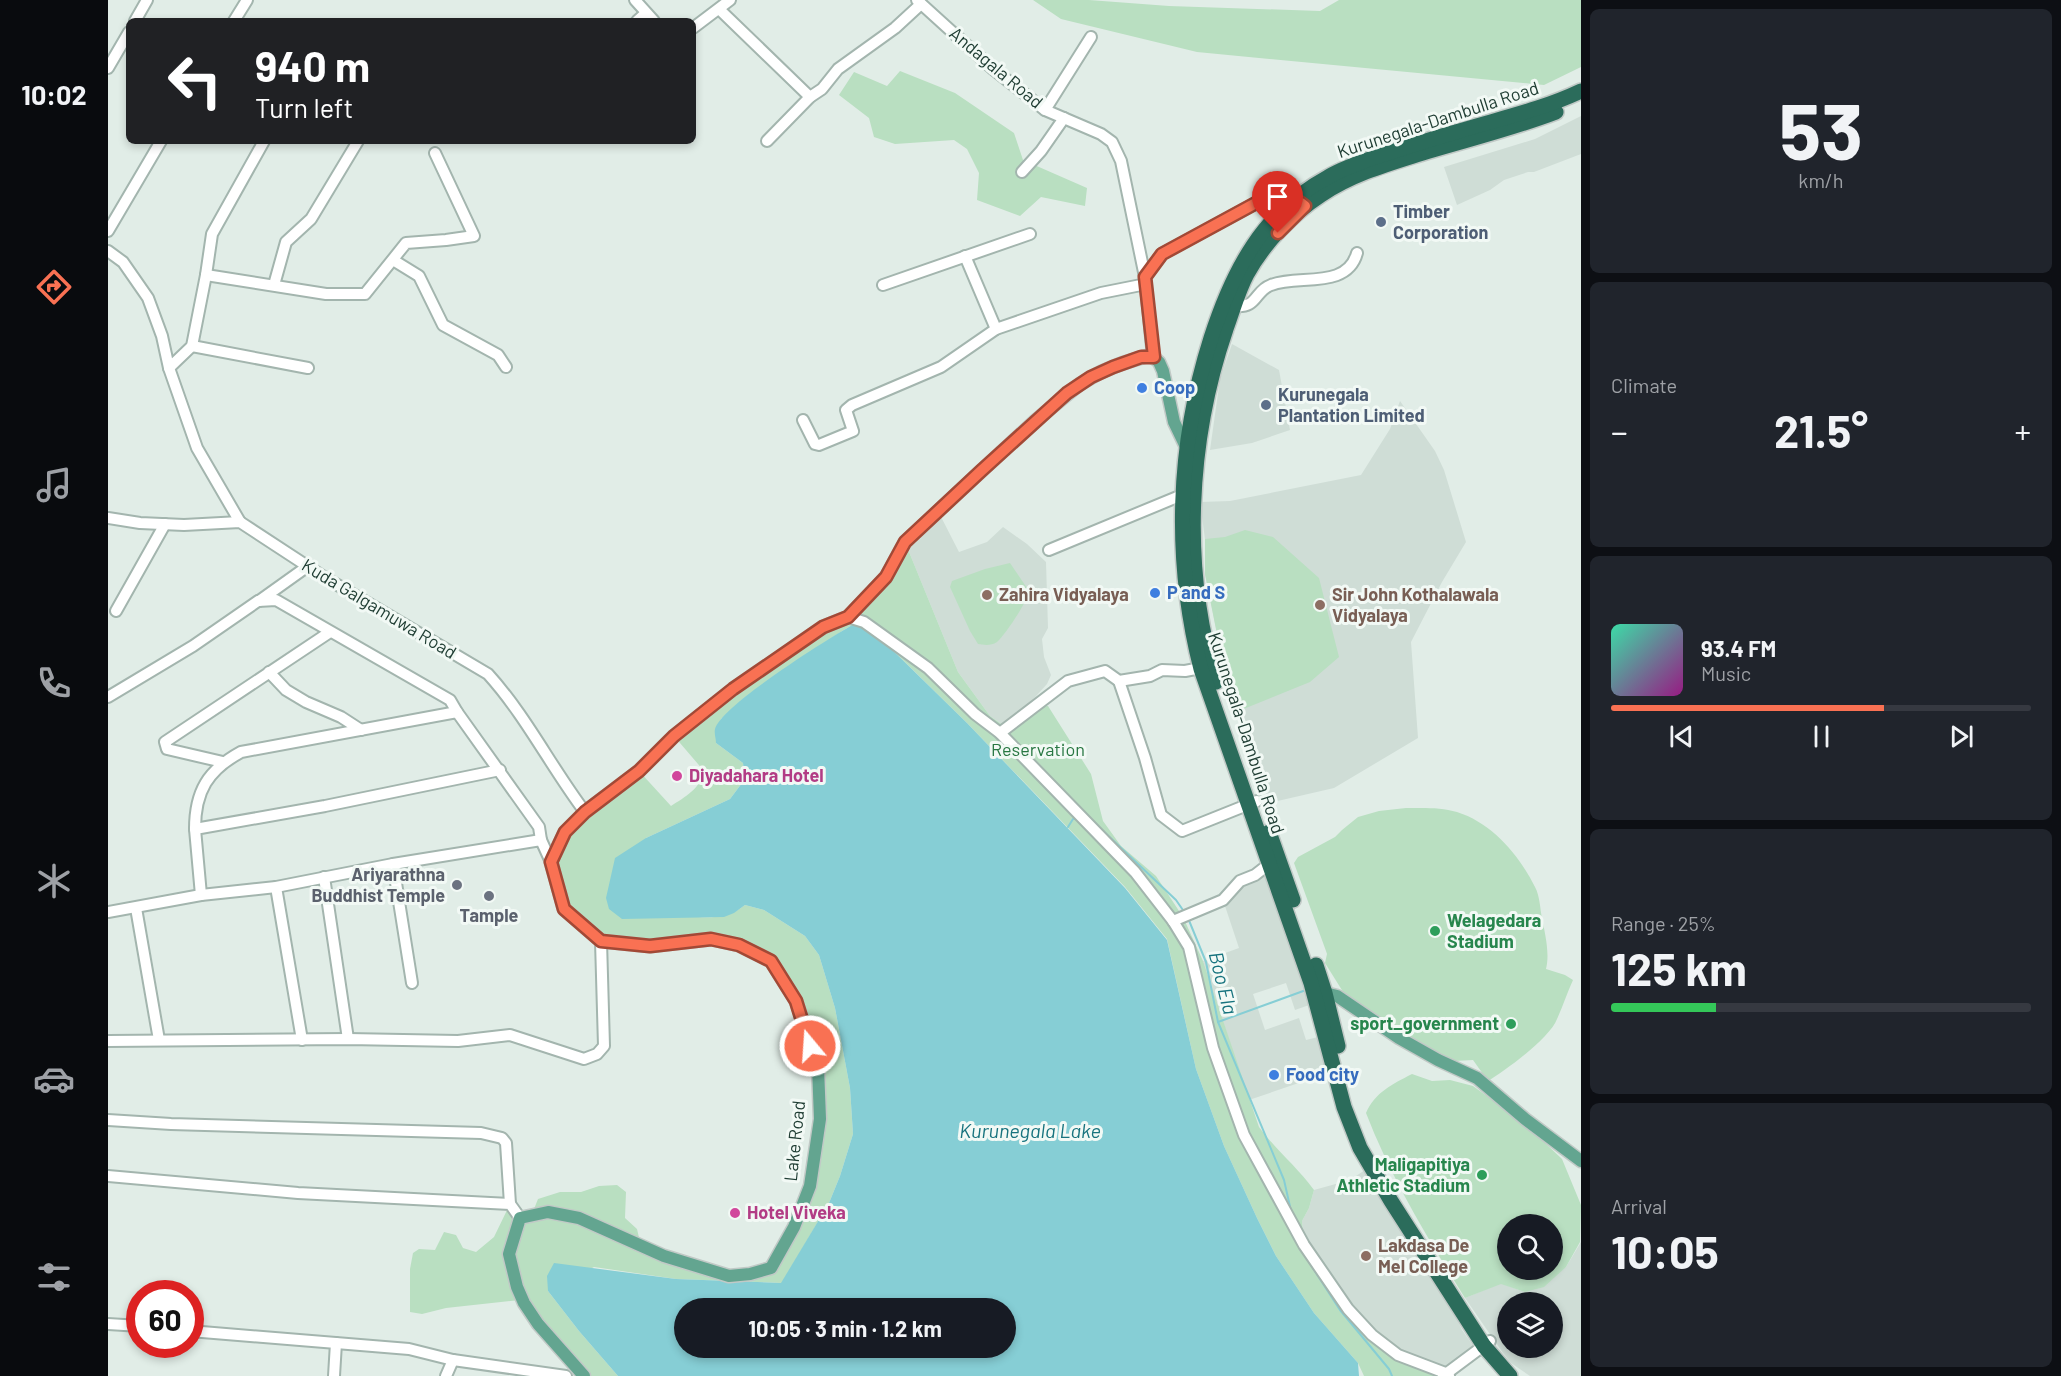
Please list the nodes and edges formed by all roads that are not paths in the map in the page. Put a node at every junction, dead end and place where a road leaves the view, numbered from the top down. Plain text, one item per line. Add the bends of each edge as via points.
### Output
1 (147, 0) edge
2 (247, 0) edge
3 (635, 0) edge
4 (730, 0) edge
5 (919, 2) edge
6 (720, 10) junction
7 (650, 17) edge
8 (137, 18) edge
9 (236, 18) edge
10 (696, 26) edge
11 (126, 37) edge
12 (1091, 37) dead end
13 (108, 68) edge
14 (1581, 91) edge
15 (810, 97) junction
16 (1581, 101) edge
17 (1045, 110) junction
18 (1064, 118) junction
19 (767, 141) dead end
20 (159, 144) edge
21 (262, 144) edge
22 (356, 144) edge
23 (435, 153) dead end
24 (1022, 172) dead end
25 (1300, 202) junction
26 (108, 231) edge
27 (1030, 234) dead end
28 (108, 251) edge
29 (1357, 253) dead end
30 (965, 256) junction
31 (393, 260) junction
32 (206, 275) junction
33 (1146, 280) junction
34 (274, 285) junction
35 (883, 285) dead end
36 (1234, 306) junction
37 (996, 329) junction
38 (192, 346) junction
39 (1154, 357) junction
40 (506, 367) dead end
41 (169, 368) junction
42 (308, 368) dead end
43 (803, 420) dead end
44 (1192, 447) junction
45 (1182, 495) junction
46 (108, 518) edge
47 (240, 522) junction
48 (165, 524) junction
49 (1049, 550) dead end
50 (308, 566) junction
51 (251, 606) junction
52 (116, 611) dead end
53 (848, 617) junction
54 (330, 632) junction
55 (1206, 667) junction
56 (269, 672) junction
57 (1119, 681) junction
58 (108, 697) edge
59 (457, 712) junction
60 (361, 730) junction
61 (1000, 733) junction
62 (223, 762) junction
63 (500, 770) junction
64 (1253, 803) junction
65 (585, 812) junction
66 (195, 829) junction
67 (541, 840) junction
68 (1274, 860) junction
69 (551, 862) junction
70 (393, 864) junction
71 (324, 877) junction
72 (276, 887) junction
73 (201, 895) junction
74 (136, 908) junction
75 (108, 912) edge
76 (1182, 917) junction
77 (601, 941) junction
78 (412, 983) dead end
79 (1320, 995) junction
80 (348, 1039) junction
81 (159, 1040) junction
82 (302, 1040) junction
83 (108, 1041) edge
84 (108, 1120) edge
85 (1581, 1161) edge
86 (108, 1176) edge
87 (510, 1204) junction
88 (520, 1218) junction
89 (108, 1324) edge
90 (126, 1325) edge
91 (204, 1332) edge
92 (336, 1343) junction
93 (1487, 1343) junction
94 (453, 1360) junction
95 (1503, 1373) edge
96 (1447, 1375) edge
97 (334, 1376) edge
98 (446, 1376) edge
99 (566, 1376) edge
100 (584, 1376) edge
101 (1523, 1376) edge

1 - 8 street
2 - 9 street
3 - 7 street
4 - 6 street
5 - 15 street via 895,28 838,69
5 - 17 street, Andagala Road
6 - 10 street
6 - 15 street
11 - 13 street
12 - 17 street
14 - 25 highway, Kurunegala-Dambulla Road via 1543,107 1361,162 1330,175
15 - 19 street
16 - 25 highway, Kurunegala-Dambulla Road via 1517,126 1349,178
17 - 18 street, Andagala Road
18 - 24 street
18 - 33 street, Andagala Road via 1101,134 1117,151
20 - 26 street
21 - 32 street via 212,234
22 - 34 street via 311,219 286,242
23 - 31 street via 474,236 406,243
25 - 33 street via 1281,196 1267,197 1162,254
25 - 36 highway, Kurunegala-Dambulla Road via 1255,261
25 - 44 highway, Kurunegala-Dambulla Road via 1271,221 1233,280 1206,355
27 - 30 street
28 - 41 street via 123,262 148,298
29 - 36 street via 1338,276 1269,285 1250,305
30 - 35 street
30 - 37 street
31 - 34 street via 366,294 326,294
31 - 40 street via 419,276 443,325 498,355
32 - 34 street
32 - 38 street
33 - 37 street
33 - 39 street, Andagala Road
36 - 44 highway, Kurunegala-Dambulla Road
37 - 43 street via 941,367 852,405 846,410 853,431 819,445
38 - 41 street
38 - 42 street
39 - 44 main road via 1164,371 1174,422
39 - 53 main road via 1141,357 1113,367 1067,393 905,542 886,577
41 - 47 street via 197,448
44 - 45 highway, Kurunegala-Dambulla Road
44 - 55 highway, Kurunegala-Dambulla Road via 1195,576
45 - 49 street
45 - 55 highway, Kurunegala-Dambulla Road via 1192,633
46 - 48 street
47 - 48 street
47 - 50 street, Kuda Galgamuwa Road
48 - 52 street
50 - 51 street
50 - 65 street, Kuda Galgamuwa Road via 488,674 507,695
51 - 54 street via 258,601 276,600
51 - 58 street
53 - 61 street via 864,622 928,668
53 - 65 main road via 823,627 733,689
54 - 56 street
54 - 59 street via 450,699
55 - 57 street via 1162,670
55 - 64 highway, Kurunegala-Dambulla Road
56 - 60 street via 286,690
56 - 62 street via 165,742 167,749
57 - 61 street via 1105,671 1068,681
57 - 64 street via 1161,815 1182,831
59 - 60 street
59 - 63 street
60 - 62 street via 241,752
61 - 76 street
62 - 66 street via 203,787
63 - 66 street
63 - 67 street via 539,827
64 - 68 highway, Kurunegala-Dambulla Road
65 - 69 main road via 565,832
66 - 73 street
67 - 69 street
67 - 70 street
68 - 76 street via 1240,881 1223,900
68 - 79 highway, Kurunegala-Dambulla Road
69 - 77 main road via 564,909
70 - 71 street
70 - 78 street
71 - 72 street
71 - 80 street
72 - 73 street
72 - 82 street
73 - 74 street
74 - 75 street
74 - 81 street
76 - 96 street via 1213,1048 1244,1135 1304,1245 1348,1309 1372,1335 1398,1355
77 - 80 street via 604,1046 597,1054 584,1059 510,1035 458,1041
77 - 88 main road, Lake Road via 650,946 711,939 739,945 771,961 796,1001 818,1067 820,1119 810,1186 794,1227 771,1268 750,1274 729,1276 664,1256 579,1218 548,1212
79 - 85 main road via 1345,1000 1414,1047 1477,1078
79 - 93 highway, Kurunegala-Dambulla Road via 1347,1088 1368,1142
80 - 82 street
81 - 82 street
81 - 83 street
84 - 87 street via 481,1133 502,1138 506,1143
86 - 87 street via 298,1193
87 - 88 street
88 - 100 main road via 509,1254 517,1287 538,1324
89 - 90 street
91 - 92 street
92 - 94 street via 410,1349
92 - 97 street
93 - 95 highway, Kurunegala-Dambulla Road
93 - 96 street
93 - 101 highway, Kurunegala-Dambulla Road
94 - 98 street
94 - 99 street

